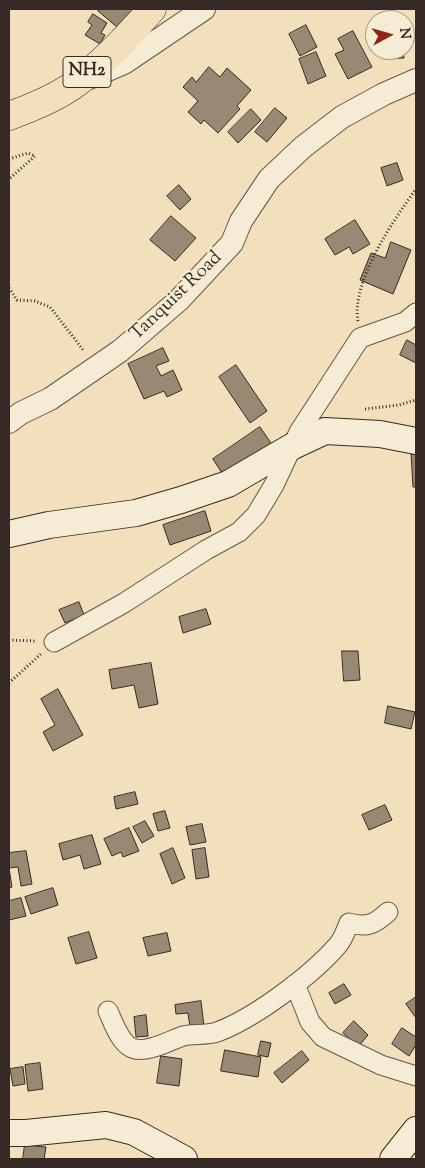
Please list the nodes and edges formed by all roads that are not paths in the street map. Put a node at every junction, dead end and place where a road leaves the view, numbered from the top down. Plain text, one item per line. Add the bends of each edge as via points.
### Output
1 (152, 9) edge
2 (204, 9) edge
3 (416, 80) edge
4 (74, 85) junction
5 (9, 116) edge
6 (416, 313) edge
7 (9, 422) edge
8 (416, 441) edge
9 (294, 446) junction
10 (9, 534) edge
11 (54, 642) road end
12 (388, 912) dead end
13 (295, 984) junction
14 (108, 1011) dead end
15 (416, 1076) edge
16 (416, 1130) edge
17 (9, 1133) edge
18 (184, 1159) edge
19 (392, 1159) edge

1 - 4 highway, NH2
2 - 4 street via 124,63
3 - 7 street, Tanquist Road via 342,117 303,148 269,179 241,221 232,244 179,300 120,351 50,399
4 - 5 highway, NH2
6 - 9 street via 405,322 360,338 298,432
8 - 9 main road via 380,434 325,431
9 - 10 main road via 228,484 181,500 136,513
9 - 11 street via 256,515 239,532
12 - 13 street via 376,924 350,923 339,945
13 - 14 street via 234,1024 216,1032 185,1035 142,1049 126,1046
13 - 15 street via 310,1022 323,1037 381,1065
16 - 19 main road
17 - 18 main road via 106,1125 134,1132

